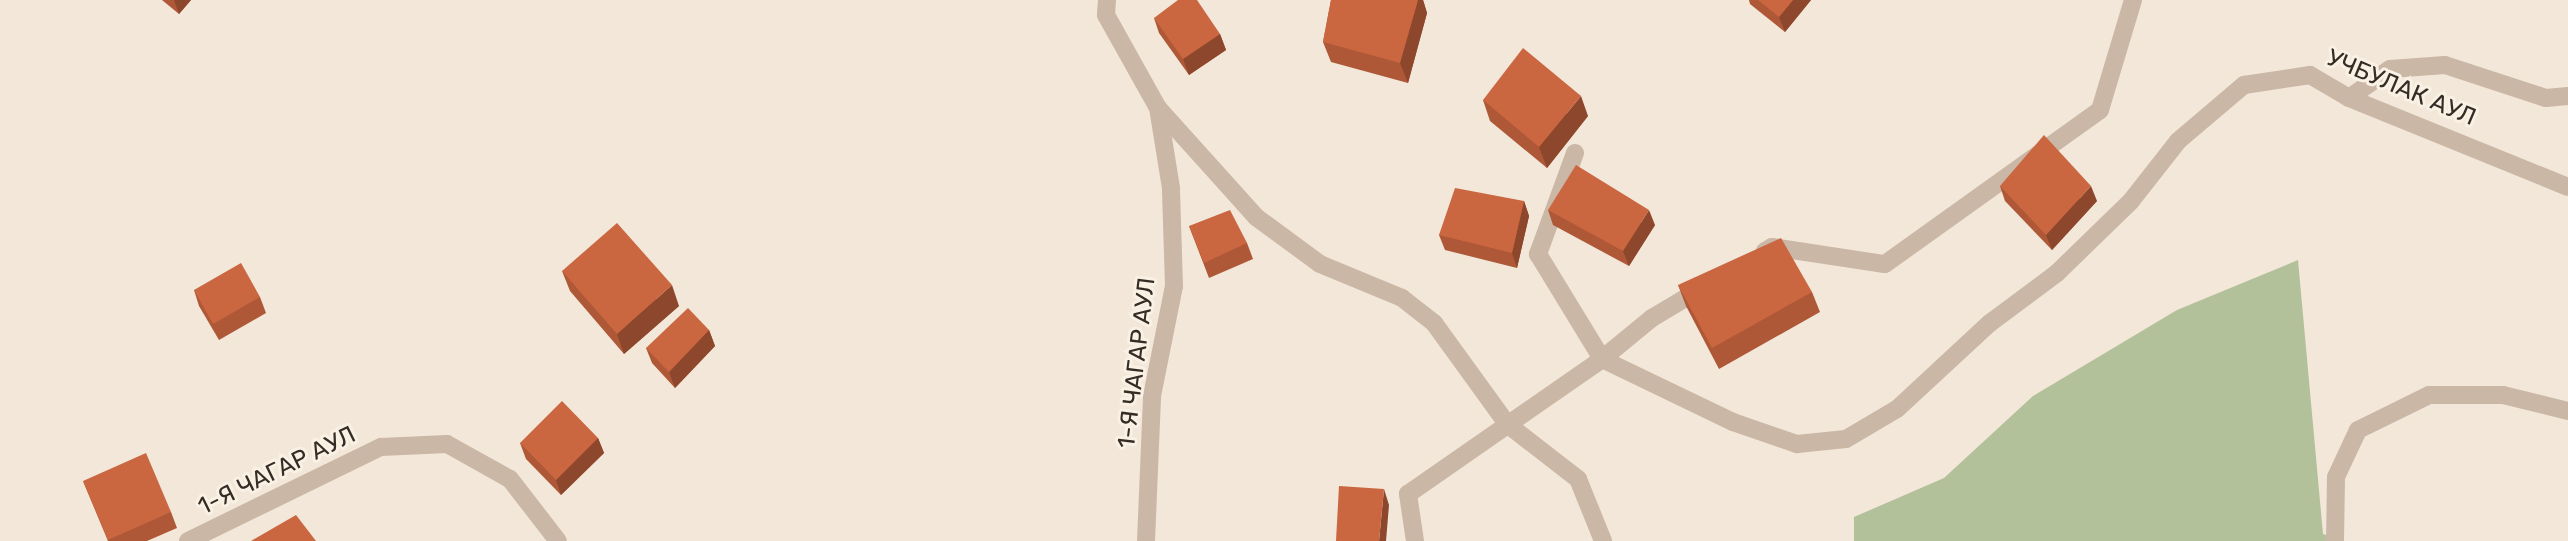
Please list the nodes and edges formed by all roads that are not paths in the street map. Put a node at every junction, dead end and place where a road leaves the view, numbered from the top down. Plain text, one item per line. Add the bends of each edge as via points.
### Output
1 (1107, 0) edge
2 (2133, 0) edge
3 (2568, 96) edge
4 (2349, 98) junction
5 (1158, 108) junction
6 (1575, 153) dead end
7 (2568, 187) edge
8 (1748, 261) edge
9 (1724, 275) edge
10 (1602, 359) junction
11 (2568, 411) edge
12 (1507, 424) junction
13 (188, 541) edge
14 (558, 541) edge
15 (1146, 541) edge
16 (1415, 541) edge
17 (1603, 541) edge
18 (2335, 541) edge

1 - 5 street via 1106,15
2 - 8 street via 2100,110 1885,264 1772,247
3 - 4 street via 2546,98 2445,65 2390,69
4 - 7 street, УЧБУЛАК АУЛ
4 - 10 street, УЧБУЛАК АУЛ via 2310,75 2244,85 2178,141 2131,201 2057,274 1990,323 1897,409 1846,439 1797,444 1733,422
5 - 12 street via 1255,217 1320,264 1402,298 1433,323
5 - 15 street, 1-Я ЧАГАР АУЛ via 1171,188 1174,286 1152,396
6 - 10 street via 1538,254
9 - 10 street via 1652,318
10 - 12 street
11 - 18 street via 2503,395 2429,396 2358,430 2336,477
12 - 16 street via 1408,494
12 - 17 street via 1578,479
13 - 14 street, 1-Я ЧАГАР АУЛ via 382,447 447,444 510,479

